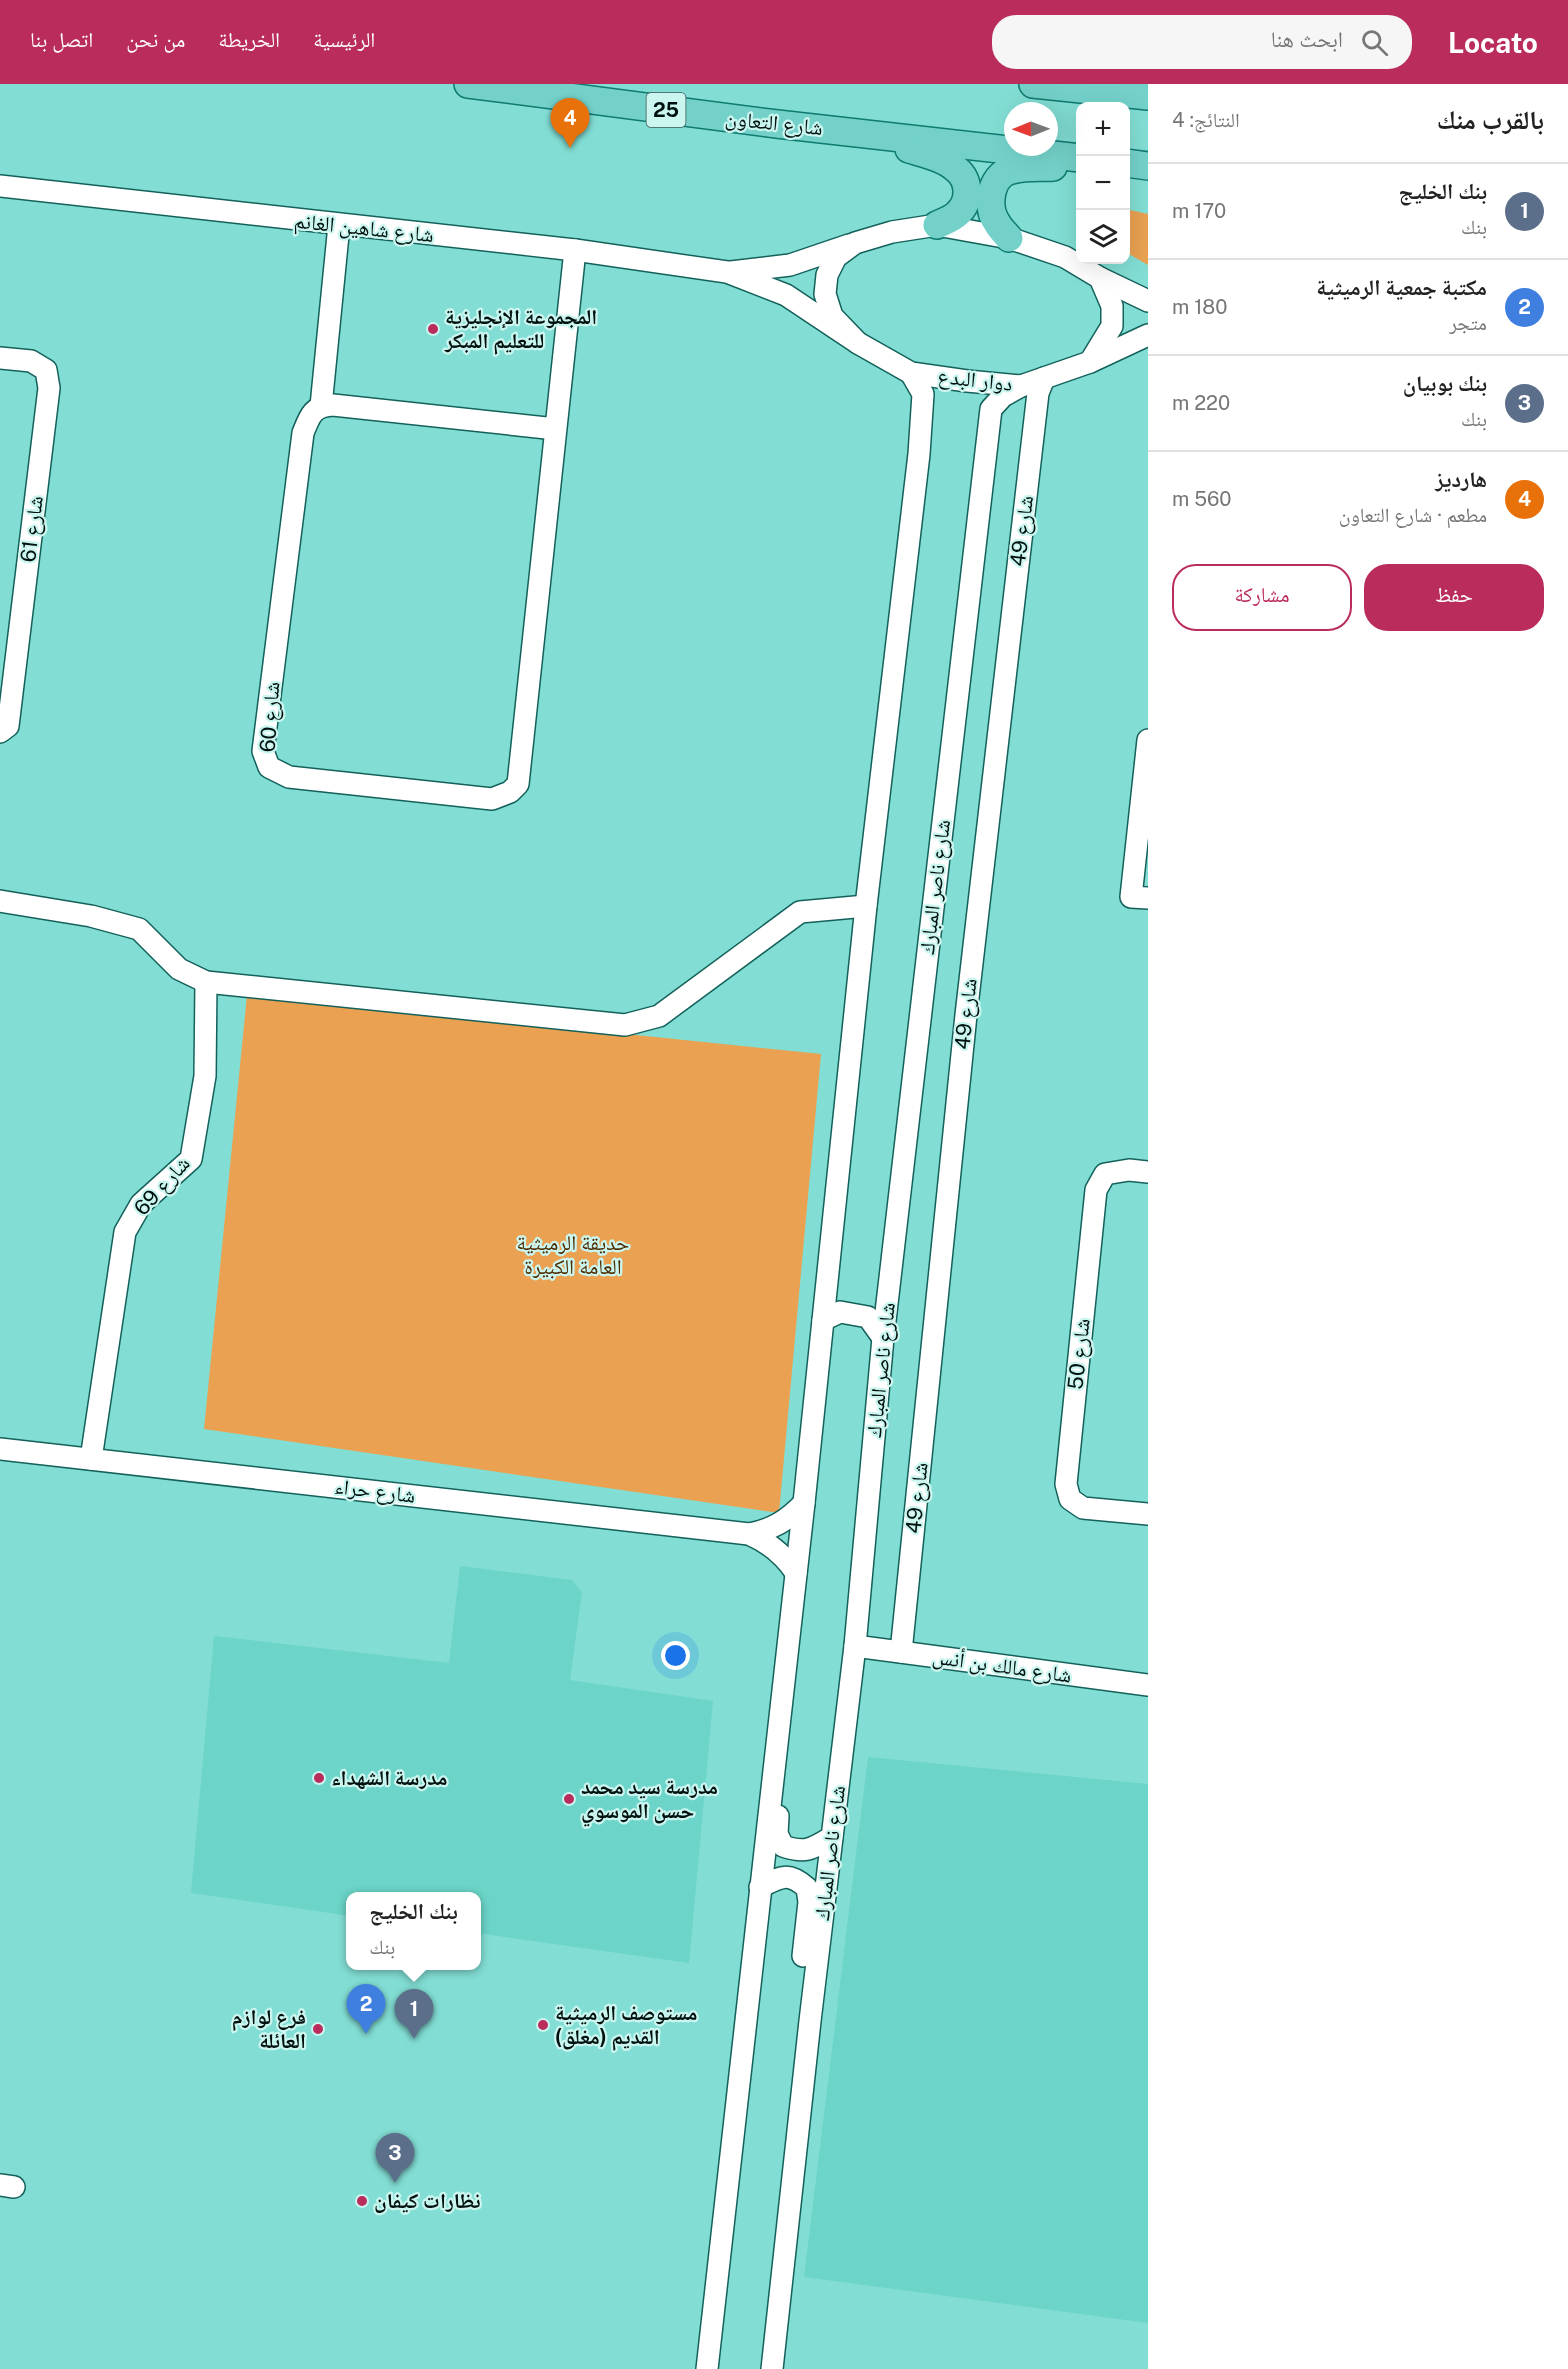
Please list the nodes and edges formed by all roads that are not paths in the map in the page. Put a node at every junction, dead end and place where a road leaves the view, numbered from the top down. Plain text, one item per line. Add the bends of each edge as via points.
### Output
1 (468, 84) edge
2 (1033, 84) edge
3 (1115, 88) edge
4 (1148, 96) edge
5 (863, 132) junction
6 (1076, 158) edge
7 (1130, 164) edge
8 (1076, 166) edge
9 (1148, 166) edge
10 (0, 186) edge
11 (339, 225) junction
12 (937, 225) junction
13 (1009, 238) junction
14 (855, 243) junction
15 (575, 250) junction
16 (727, 272) junction
17 (1100, 279) junction
18 (1148, 301) edge
19 (1148, 335) edge
20 (858, 343) junction
21 (0, 358) edge
22 (1090, 362) junction
23 (911, 373) junction
24 (1044, 378) junction
25 (1021, 386) junction
26 (321, 406) junction
27 (556, 429) junction
28 (0, 732) edge
29 (1148, 740) edge
30 (1148, 898) edge
31 (0, 901) edge
32 (866, 906) junction
33 (206, 982) junction
34 (1148, 1172) edge
35 (823, 1320) junction
36 (884, 1338) junction
37 (0, 1449) edge
38 (91, 1459) junction
39 (804, 1503) junction
40 (1148, 1514) edge
41 (750, 1534) junction
42 (796, 1573) junction
43 (855, 1646) junction
44 (901, 1652) junction
45 (1148, 1685) edge
46 (773, 1774) junction
47 (832, 1837) junction
48 (760, 1887) junction
49 (810, 2021) junction
50 (707, 2369) edge
51 (772, 2369) edge

1 - 5 main road, شارع التعاون / 25
2 - 3 main road
3 - 4 main road
5 - 6 main road, شارع التعاون / 25
5 - 12 main road via 941,160 965,178 965,202 957,214
7 - 9 main road
8 - 13 main road via 1005,172 992,190 991,204 996,223
10 - 11 street, شارع شاهين الغانم
11 - 15 street, شارع شاهين الغانم
11 - 26 street
12 - 13 street, دوار البدع
12 - 14 street, دوار البدع
13 - 17 street, دوار البدع via 1065,257
14 - 16 street, شارع شاهين الغانم via 790,265
14 - 20 street, دوار البدع via 836,257 827,275 825,294 832,316
15 - 16 street, شارع شاهين الغانم
15 - 27 street, شارع 60
16 - 20 street, شارع شاهين الغانم via 786,296
17 - 18 street
17 - 22 street via 1113,306 1112,326
19 - 22 street
20 - 23 street, دوار البدع
21 - 28 street, شارع 61 via 32,361 46,370 49,387 8,726
22 - 24 street, دوار البدع
23 - 25 street, دوار البدع
23 - 32 street via 922,394 920,454
24 - 25 street, دوار البدع
24 - 44 street, شارع 49 via 1038,393 966,1015
25 - 36 street, شارع ناصر المبارك via 1003,396 991,409
26 - 27 street
26 - 27 street, شارع 60 via 311,412 303,433 263,751 269,767 289,777 492,799 518,784
29 - 30 street via 1131,897
31 - 33 street via 90,916 139,929 179,969
32 - 33 street via 800,912 659,1016 625,1025
32 - 35 street
33 - 38 street, شارع 69 via 205,1076 191,1159 141,1204 126,1232
34 - 40 street, شارع 50 via 1105,1174 1096,1190 1066,1485 1070,1498 1083,1508
35 - 36 street via 840,1312 868,1317
35 - 39 street
36 - 43 street, شارع ناصر المبارك
37 - 38 street, شارع حراء
38 - 41 street, شارع حراء
39 - 41 street, شارع حراء via 783,1522
39 - 42 street
41 - 42 street, شارع حراء via 771,1546
42 - 46 street
43 - 44 street, شارع مالك بن أنس
43 - 47 street, شارع ناصر المبارك
44 - 45 street, شارع مالك بن أنس
46 - 47 street via 779,1794 777,1834 783,1846 809,1851
46 - 48 street
47 - 49 street, شارع ناصر المبارك
48 - 49 street via 780,1878 796,1878 807,1888 809,1902 800,1985
48 - 50 street
49 - 51 street, شارع ناصر المبارك

